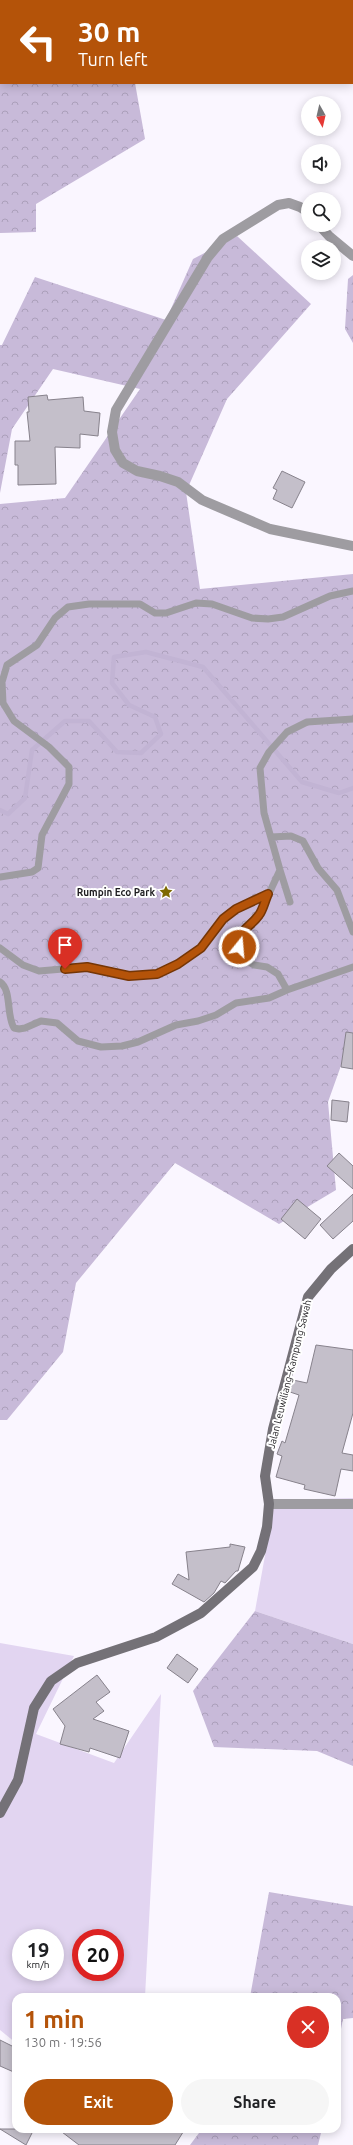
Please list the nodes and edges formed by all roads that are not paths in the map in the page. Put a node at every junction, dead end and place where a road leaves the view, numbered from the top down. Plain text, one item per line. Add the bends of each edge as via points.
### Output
1 (301, 208) edge
2 (326, 232) edge
3 (353, 256) edge
4 (353, 546) edge
5 (353, 591) edge
6 (353, 719) edge
7 (271, 837) junction
8 (280, 870) junction
9 (0, 878) edge
10 (268, 894) junction
11 (290, 902) dead end
12 (353, 932) edge
13 (0, 948) edge
14 (353, 967) edge
15 (0, 982) edge
16 (286, 990) junction
17 (353, 1250) edge
18 (269, 1504) junction
19 (353, 1504) edge
20 (0, 1813) edge

1 - 4 street via 289,203 278,205 223,239 208,257 116,410 112,432 115,450 123,463 136,471 178,482 202,500 270,529
2 - 3 street
5 - 9 lane via 330,596 283,617 268,619 252,618 212,604 196,603 166,613 155,613 140,604 90,604 68,607 55,618 36,644 8,666 2,682 3,702 14,721 34,734 69,767 69,784 42,835 38,868 32,872
6 - 7 lane via 307,722 287,732 269,752 260,768 264,813
7 - 8 lane
7 - 12 lane via 291,836 303,841 318,868 337,890
8 - 10 lane
8 - 11 lane
10 - 13 lane via 236,909 223,919 201,948 178,964 157,974 129,976 87,967 39,971 23,966
10 - 16 lane via 259,915 239,936 239,947 244,959 278,974
14 - 16 lane
15 - 16 lane via 6,992 14,1028 19,1030 41,1021 57,1023 78,1041 101,1047 138,1042 176,1025 198,1022 216,1015 236,1003 269,998
17 - 18 main road, Jalan Leuwiliang–Kampung Sawah via 331,1269 308,1297 273,1429 265,1476
18 - 19 street
18 - 20 main road, Jalan Leuwiliang–Kampung Sawah via 267,1527 253,1567 201,1613 156,1637 77,1663 51,1681 34,1708 18,1780

